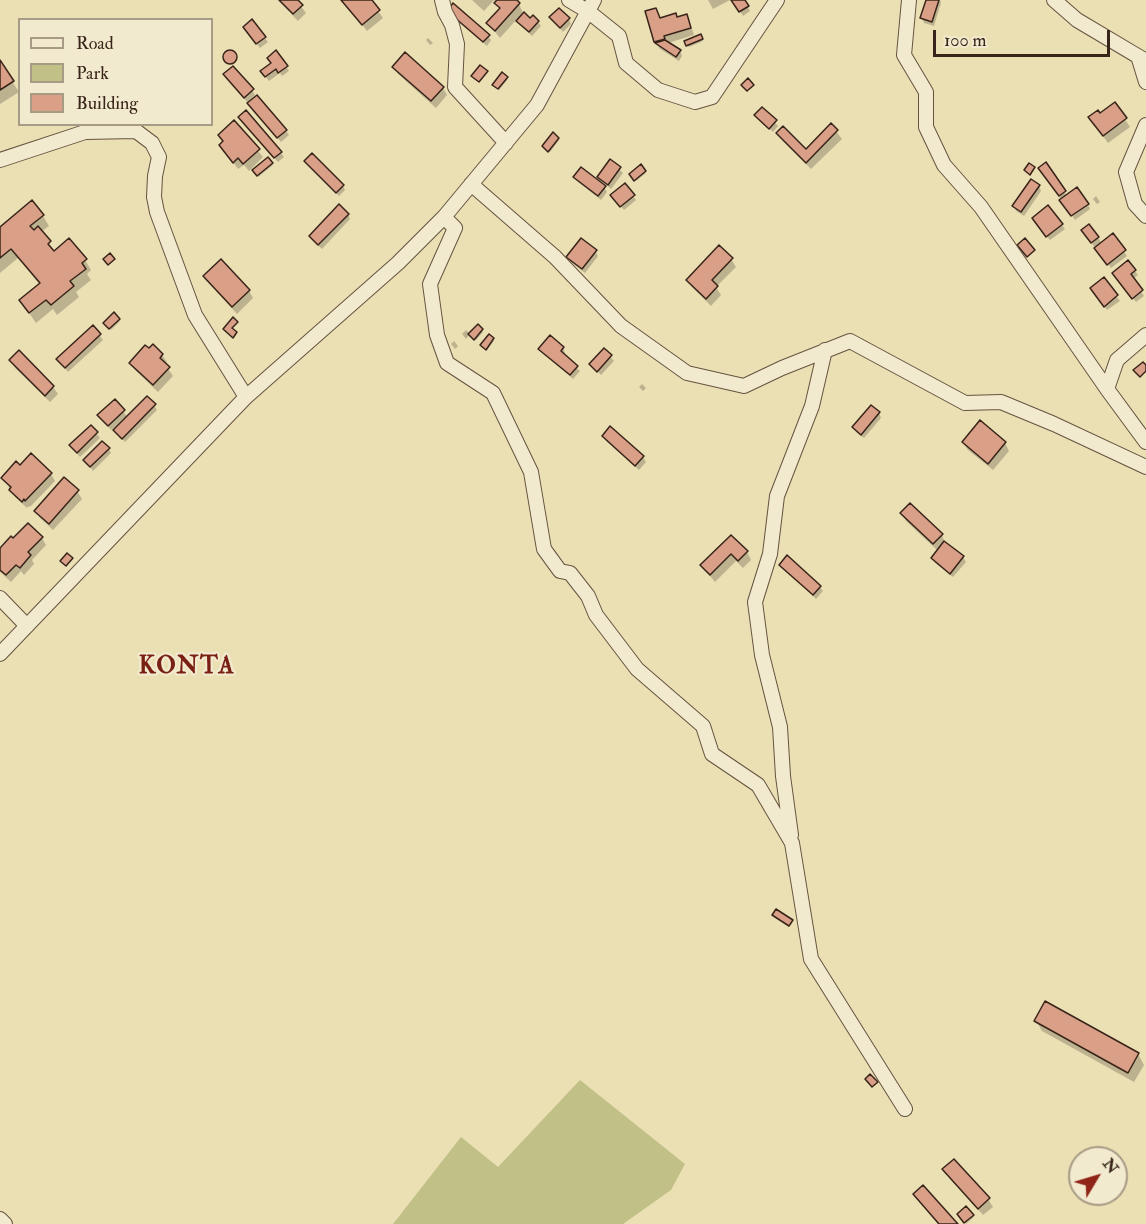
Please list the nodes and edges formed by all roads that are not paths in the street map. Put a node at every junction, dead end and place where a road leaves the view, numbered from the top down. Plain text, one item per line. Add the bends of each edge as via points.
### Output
1 (442, 0) edge
2 (569, 0) edge
3 (777, 0) edge
4 (909, 0) edge
5 (1054, 0) edge
6 (591, 6) edge
7 (1142, 58) edge
8 (1146, 82) edge
9 (1146, 125) edge
10 (506, 142) junction
11 (0, 160) edge
12 (471, 184) junction
13 (1146, 216) edge
14 (444, 217) junction
15 (1146, 335) edge
16 (825, 350) junction
17 (1107, 389) junction
18 (246, 397) junction
19 (1146, 442) edge
20 (1146, 467) edge
21 (0, 597) edge
22 (27, 626) junction
23 (0, 654) edge
24 (792, 843) junction
25 (905, 1109) dead end
26 (0, 1219) edge
27 (5, 1224) edge

1 - 10 street via 457,44 455,87
2 - 6 street
3 - 6 street via 712,97 695,102 658,90 626,63 619,36
4 - 17 street via 904,56 926,92 926,127 944,165 981,207
5 - 7 street via 1077,20
6 - 10 street via 537,105
7 - 8 street
9 - 13 street via 1126,172 1135,204
10 - 12 street
11 - 18 street via 85,132 135,131 152,142 159,157 154,197 157,212 195,315
12 - 14 street
12 - 16 street via 555,257 621,326 687,374 744,386
14 - 18 street via 398,263
14 - 24 street via 455,228 430,284 437,334 447,363 493,393 531,472 544,549 560,571 570,573 588,596 596,615 637,669 703,726 712,754 758,785
15 - 17 street via 1117,360
16 - 20 street via 850,341 965,403 1001,402
16 - 24 street via 812,406 777,496 770,554 755,602 762,655 780,727
17 - 19 street
18 - 22 street
21 - 22 street
22 - 23 street
24 - 25 street via 811,959
26 - 27 street

